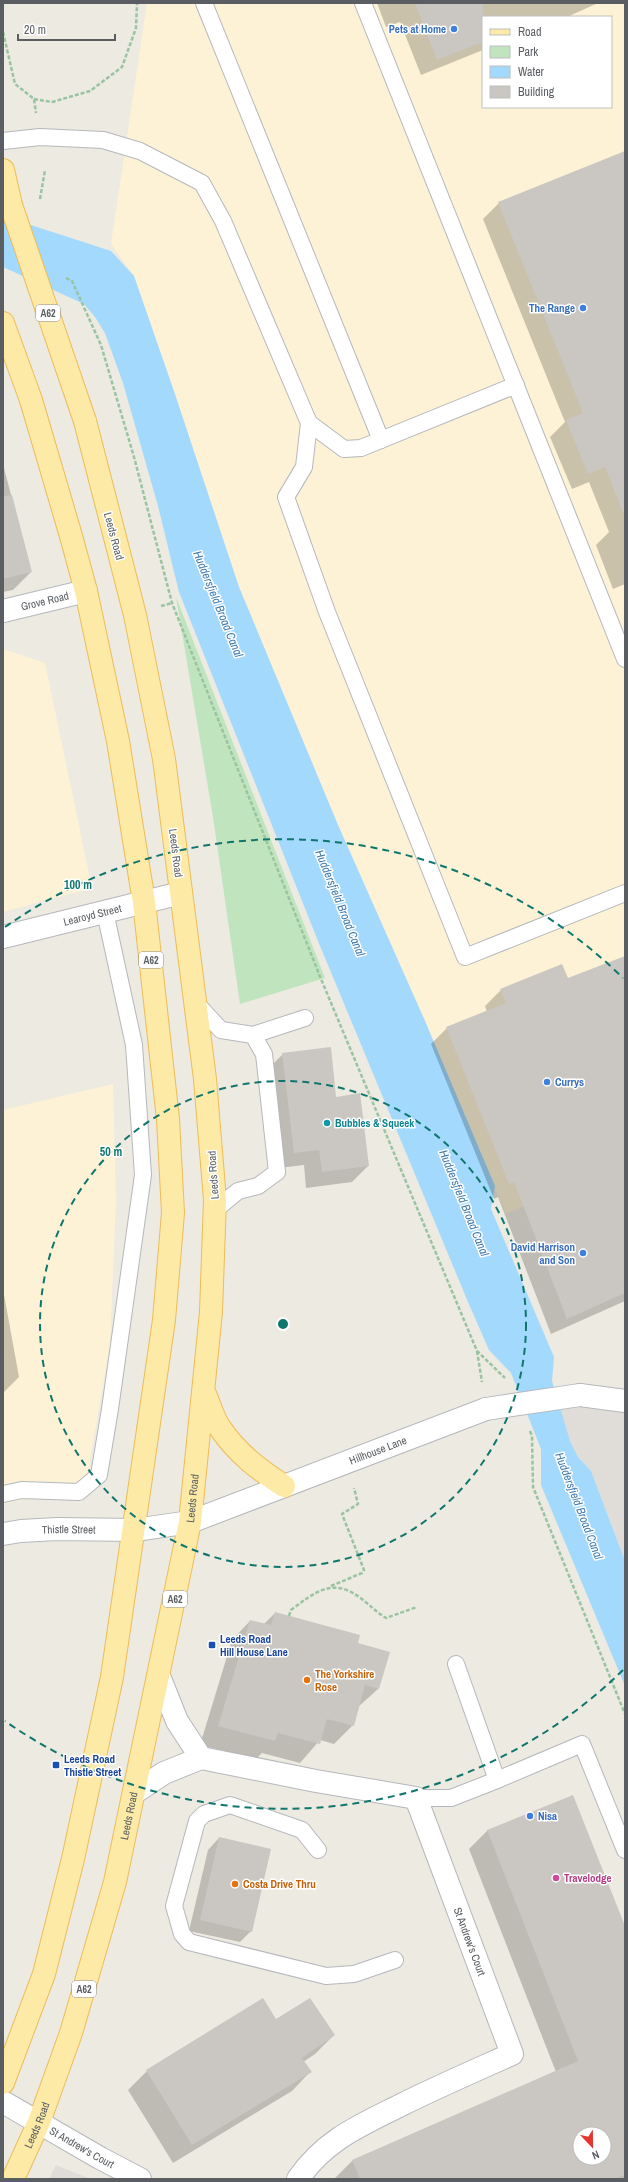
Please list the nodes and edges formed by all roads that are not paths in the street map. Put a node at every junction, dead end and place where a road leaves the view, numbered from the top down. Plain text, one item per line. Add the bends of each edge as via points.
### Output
1 (204, 3) edge
2 (363, 3) edge
3 (3, 141) edge
4 (3, 170) edge
5 (3, 322) edge
6 (516, 385) junction
7 (309, 423) junction
8 (381, 440) junction
9 (86, 591) junction
10 (3, 611) edge
11 (625, 659) edge
12 (181, 893) junction
13 (625, 893) edge
14 (144, 902) junction
15 (105, 912) junction
16 (3, 937) edge
17 (195, 1002) junction
18 (305, 1018) dead end
19 (253, 1035) junction
20 (215, 1210) junction
21 (204, 1393) junction
22 (625, 1401) edge
23 (284, 1486) junction
24 (3, 1494) edge
25 (190, 1522) junction
26 (135, 1530) junction
27 (3, 1534) edge
28 (456, 1664) dead end
29 (159, 1676) junction
30 (201, 1758) junction
31 (497, 1780) junction
32 (134, 1793) junction
33 (416, 1798) junction
34 (318, 1850) dead end
35 (625, 1850) edge
36 (395, 1960) dead end
37 (3, 2083) edge
38 (3, 2102) edge
39 (39, 2122) junction
40 (13, 2179) edge
41 (140, 2179) edge
42 (298, 2179) edge

1 - 8 lane
2 - 6 lane
3 - 7 lane via 40,137 103,140 140,151 202,183 224,221
4 - 12 main road, Leeds Road / A62, bridge via 11,205 84,421 135,615 164,759
5 - 9 main road, A62 via 30,400
6 - 8 lane
6 - 11 lane
7 - 8 lane via 344,449 361,448
7 - 13 lane via 304,467 286,497 327,612 465,957
9 - 10 street, Grove Road
9 - 14 main road, A62 via 118,741
12 - 14 street, Learoyd Street
12 - 17 main road, Leeds Road / A62
14 - 15 street, Learoyd Street
14 - 26 main road, A62 via 168,1119 173,1213 164,1320
15 - 16 street, Learoyd Street
15 - 24 lane via 134,1045 143,1175 99,1475 79,1492 22,1490
17 - 19 lane via 221,1030
17 - 20 main road, Leeds Road / A62 via 205,1079
18 - 19 lane
19 - 20 lane via 264,1054 277,1172 258,1186 238,1190
20 - 21 main road, Leeds Road / A62 via 211,1312
21 - 23 main road via 219,1427 240,1453 261,1472
21 - 25 main road, Leeds Road / A62
22 - 23 street, Hillhouse Lane, bridge via 580,1395 486,1409
23 - 25 street, Hillhouse Lane
25 - 26 street, Hillhouse Lane
25 - 29 main road, Leeds Road / A62
26 - 27 street, Thistle Street via 21,1530
26 - 37 main road, A62 via 112,1677 73,1859 44,1974
28 - 31 lane
29 - 30 street via 177,1721
29 - 32 main road, Leeds Road / A62
30 - 32 street via 164,1773
30 - 33 street
31 - 33 lane via 451,1798
31 - 35 lane via 582,1744
32 - 39 main road, Leeds Road / A62 via 115,1882 71,2033
33 - 42 street, St Andrew's Court via 512,2054 344,2133 309,2162
34 - 36 lane via 302,1830 261,1814 230,1805 204,1814 197,1821 174,1906 182,1934 189,1942 326,1976 354,1974
38 - 39 street, St Andrew's Court
39 - 40 main road, Leeds Road / A62
39 - 41 street, St Andrew's Court

